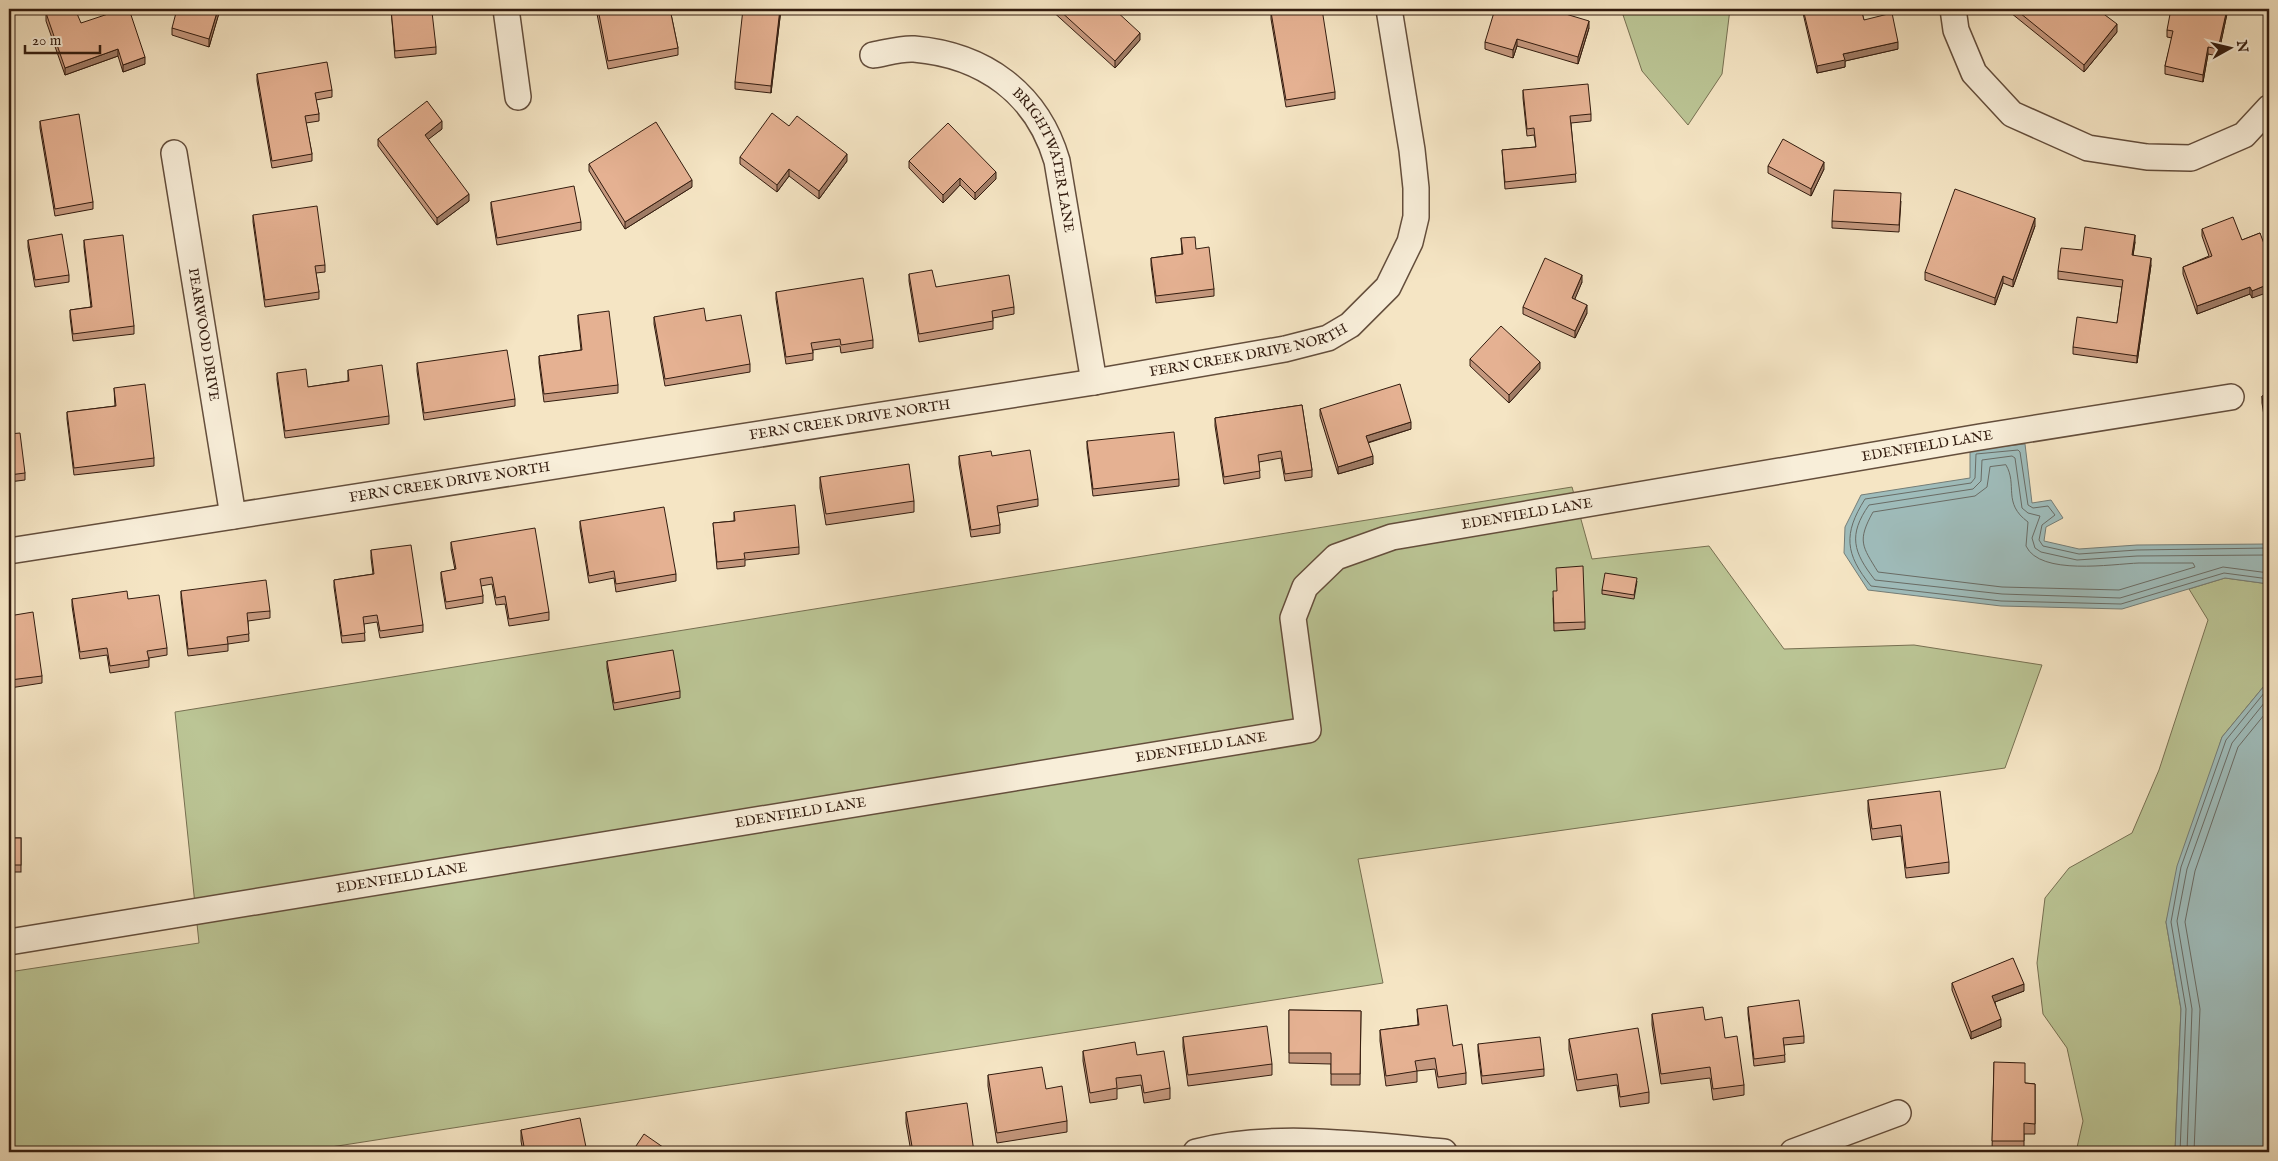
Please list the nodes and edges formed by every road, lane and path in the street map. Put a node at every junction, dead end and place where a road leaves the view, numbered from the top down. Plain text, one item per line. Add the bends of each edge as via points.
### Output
1 (506, 9) edge
2 (1389, 9) edge
3 (1953, 9) edge
4 (873, 55) dead end
5 (518, 97) dead end
6 (2269, 108) edge
7 (174, 153) dead end
8 (1094, 382) junction
9 (2231, 397) dead end
10 (233, 516) junction
11 (9, 552) edge
12 (9, 942) edge
13 (1898, 1113) dead end
14 (1247, 1149) edge
15 (1196, 1152) edge
16 (1444, 1152) edge
17 (1793, 1152) edge

1 - 5 street
2 - 8 street, FERN CREEK DRIVE NORTH via 1416,188 1416,217 1410,242 1388,287 1350,326 1328,338 1285,349
3 - 6 street via 1956,30 1974,72 2012,114 2088,148 2147,157 2191,158 2244,135
4 - 8 street, BRIGHTWATER LANE via 912,49 948,54 972,62 1010,86 1037,116 1050,139 1057,161
7 - 10 street, PEARWOOD DRIVE
8 - 10 street, FERN CREEK DRIVE NORTH
9 - 12 street, EDENFIELD LANE via 1392,537 1336,557 1305,587 1293,618 1308,730
10 - 11 street, FERN CREEK DRIVE NORTH
13 - 17 street
14 - 15 street
14 - 16 street via 1331,1142

